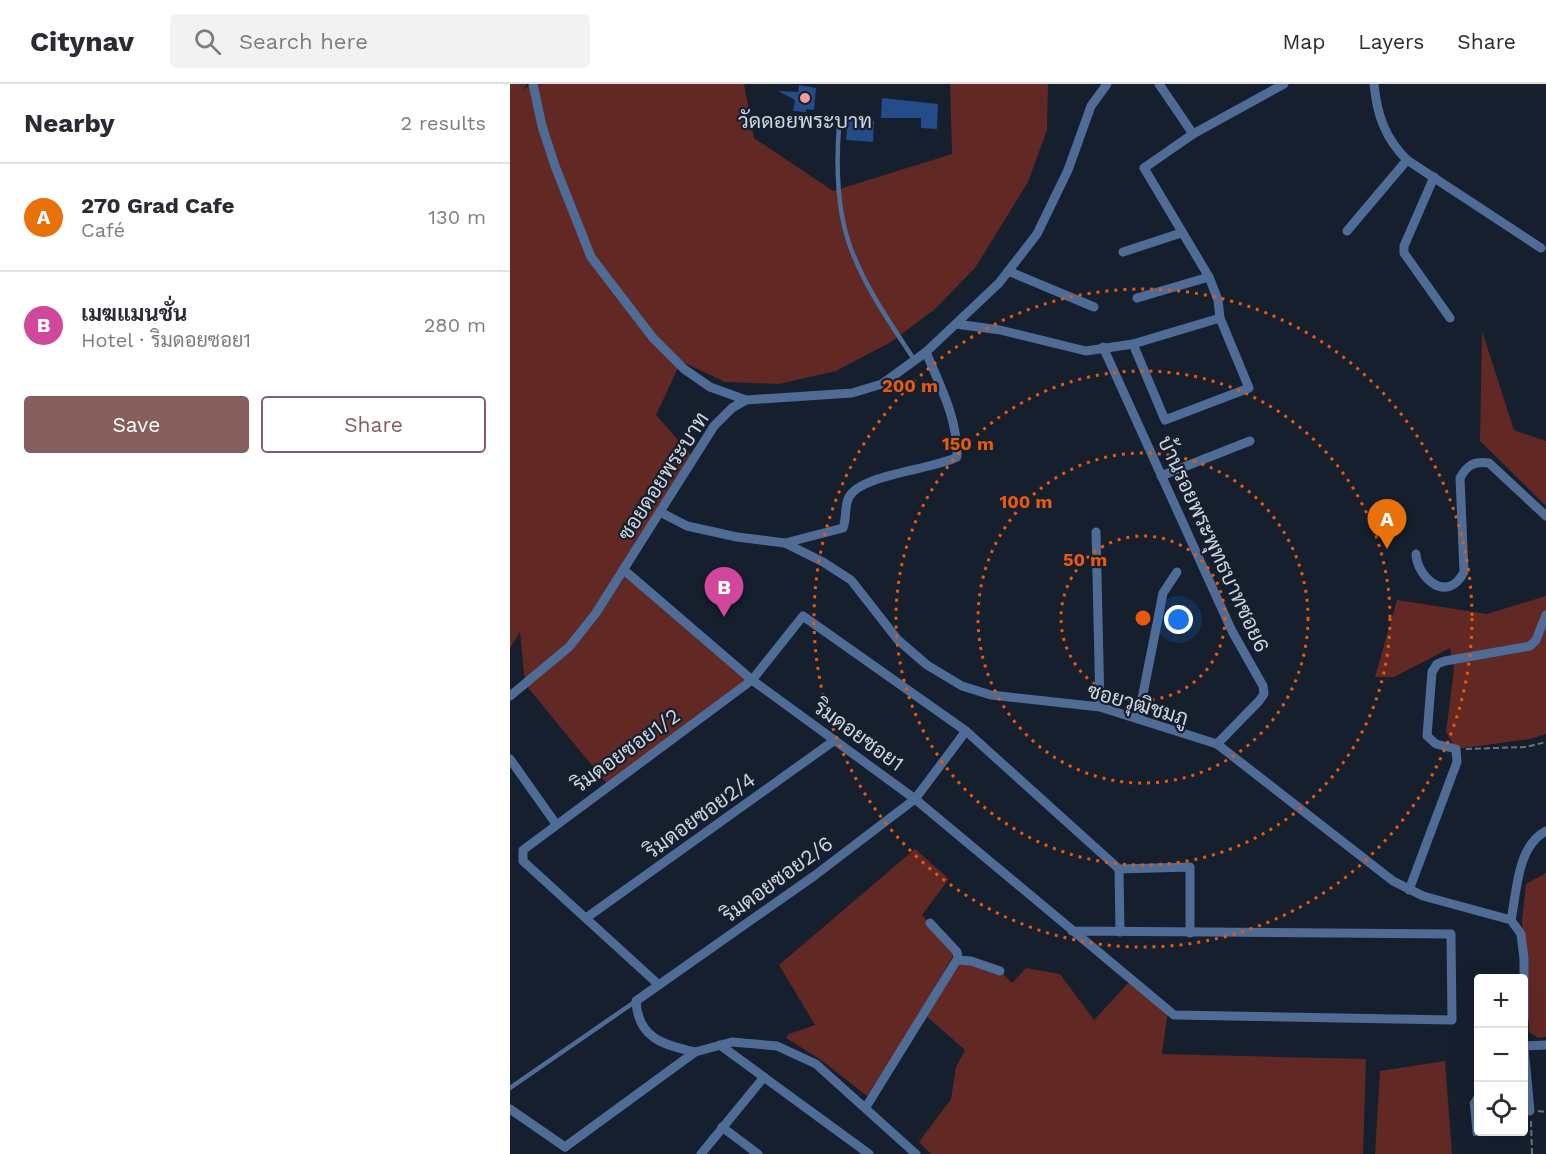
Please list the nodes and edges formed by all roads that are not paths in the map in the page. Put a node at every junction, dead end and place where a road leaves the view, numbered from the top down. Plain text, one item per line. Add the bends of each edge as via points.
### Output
1 (533, 84) edge
2 (1107, 84) edge
3 (1159, 84) edge
4 (1284, 84) edge
5 (1374, 84) edge
6 (839, 126) dead end
7 (1193, 134) junction
8 (1407, 160) junction
9 (1434, 177) junction
10 (1347, 231) dead end
11 (1181, 233) junction
12 (1542, 248) dead end
13 (1123, 252) dead end
14 (1008, 271) junction
15 (1209, 277) junction
16 (1137, 298) dead end
17 (1094, 307) dead end
18 (1220, 318) junction
19 (1450, 318) dead end
20 (956, 324) junction
21 (1133, 345) junction
22 (1103, 347) junction
23 (926, 352) junction
24 (915, 361) junction
25 (746, 400) junction
26 (1250, 441) dead end
27 (1161, 476) junction
28 (660, 512) junction
29 (1546, 516) edge
30 (1096, 532) dead end
31 (785, 543) junction
32 (1416, 554) dead end
33 (624, 570) junction
34 (1177, 572) dead end
35 (1546, 615) edge
36 (752, 680) junction
37 (510, 696) edge
38 (1100, 706) junction
39 (1138, 719) junction
40 (966, 732) junction
41 (835, 740) junction
42 (1217, 744) junction
43 (510, 759) edge
44 (915, 799) junction
45 (556, 824) junction
46 (1546, 831) edge
47 (1119, 869) junction
48 (1409, 890) junction
49 (586, 918) junction
50 (1511, 920) junction
51 (930, 923) dead end
52 (1072, 931) junction
53 (1120, 932) junction
54 (1190, 933) junction
55 (957, 960) junction
56 (1000, 971) dead end
57 (1523, 974) edge
58 (659, 985) junction
59 (636, 1001) junction
60 (720, 1045) junction
61 (1546, 1045) edge
62 (1528, 1047) edge
63 (695, 1052) junction
64 (764, 1077) junction
65 (510, 1088) edge
66 (1528, 1098) edge
67 (1474, 1100) edge
68 (866, 1107) junction
69 (510, 1109) edge
70 (1530, 1111) road end
71 (1474, 1124) edge
72 (722, 1127) junction
73 (564, 1150) edge
74 (701, 1154) edge
75 (758, 1154) edge
76 (869, 1154) edge
77 (915, 1154) edge

1 - 25 street via 555,166 591,257 653,338 684,369 710,387
2 - 14 street via 1091,106 1068,170 1037,234
3 - 7 street
4 - 7 street
5 - 8 street via 1388,139
6 - 24 lane via 839,178 852,253
7 - 11 street via 1144,168
8 - 9 street
8 - 10 street
9 - 12 street
9 - 19 street via 1404,254
11 - 13 street
11 - 15 street
14 - 17 street
14 - 20 street
15 - 16 street
15 - 18 street
18 - 21 street
18 - 21 street via 1249,387 1165,420
20 - 22 street via 1000,330 1086,351
20 - 23 street
21 - 22 street
22 - 27 street, บ้านรอยพระพุทธบาทซอย6
23 - 24 street
23 - 31 street via 951,411 957,457 945,464 855,488 847,499 843,528
24 - 25 street via 882,384 852,393
25 - 28 street, ซอยดอยพระบาท via 714,426
26 - 27 street
27 - 42 street, บ้านรอยพระพุทธบาทซอย6 via 1232,631 1263,686 1264,694 1259,701
28 - 31 street, ซอยวุฒิชมภู via 687,526
28 - 33 street, ซอยดอยพระบาท
29 - 32 street via 1489,463 1478,462 1466,467 1460,478 1464,572 1459,582 1453,587 1437,585 1418,567
30 - 38 street
31 - 38 street, ซอยวุฒิชมภู via 851,580 898,640 927,665 962,686 991,695
33 - 36 street, ริมดอยซอย1
33 - 37 street, ซอยดอยพระบาท via 568,647
34 - 39 street via 1162,593
35 - 48 street via 1530,646 1437,664 1432,672 1427,736 1436,744 1456,749 1457,762
36 - 40 street, ริมดอยซอย1/2 via 803,616
36 - 41 street, ริมดอยซอย1
36 - 45 street, ริมดอยซอย1/2
38 - 39 street, ซอยวุฒิชมภู
39 - 42 street, ซอยวุฒิชมภู
40 - 44 street, ริมดอยซอย2/6
40 - 47 street
41 - 44 street, ริมดอยซอย1
41 - 49 street, ริมดอยซอย2/4
42 - 48 street, ซอยวุฒิชมภู
43 - 45 street
44 - 52 street, ริมดอยซอย1
44 - 58 street, ริมดอยซอย2/6
45 - 49 street, ริมดอยซอย1/2 via 523,850 524,861
46 - 50 street via 1525,852
47 - 53 street
47 - 54 street via 1190,867
48 - 50 street, ซอยวุฒิชมภู
49 - 58 street
50 - 57 street via 1521,934
51 - 55 street via 957,952
52 - 53 street
52 - 54 street, ริมดอยซอย1 via 1174,1015 1452,1020 1451,934
53 - 54 street
55 - 56 street
55 - 68 street
58 - 59 street, ริมดอยซอย2/6
59 - 63 street via 637,1018 650,1036
59 - 65 lane
60 - 63 street
60 - 64 street
60 - 68 street via 732,1042 777,1046 816,1064
61 - 62 street
63 - 73 street
64 - 72 street
64 - 76 street
66 - 70 street
67 - 71 lane
68 - 77 street
69 - 73 street
72 - 74 street
72 - 75 street

